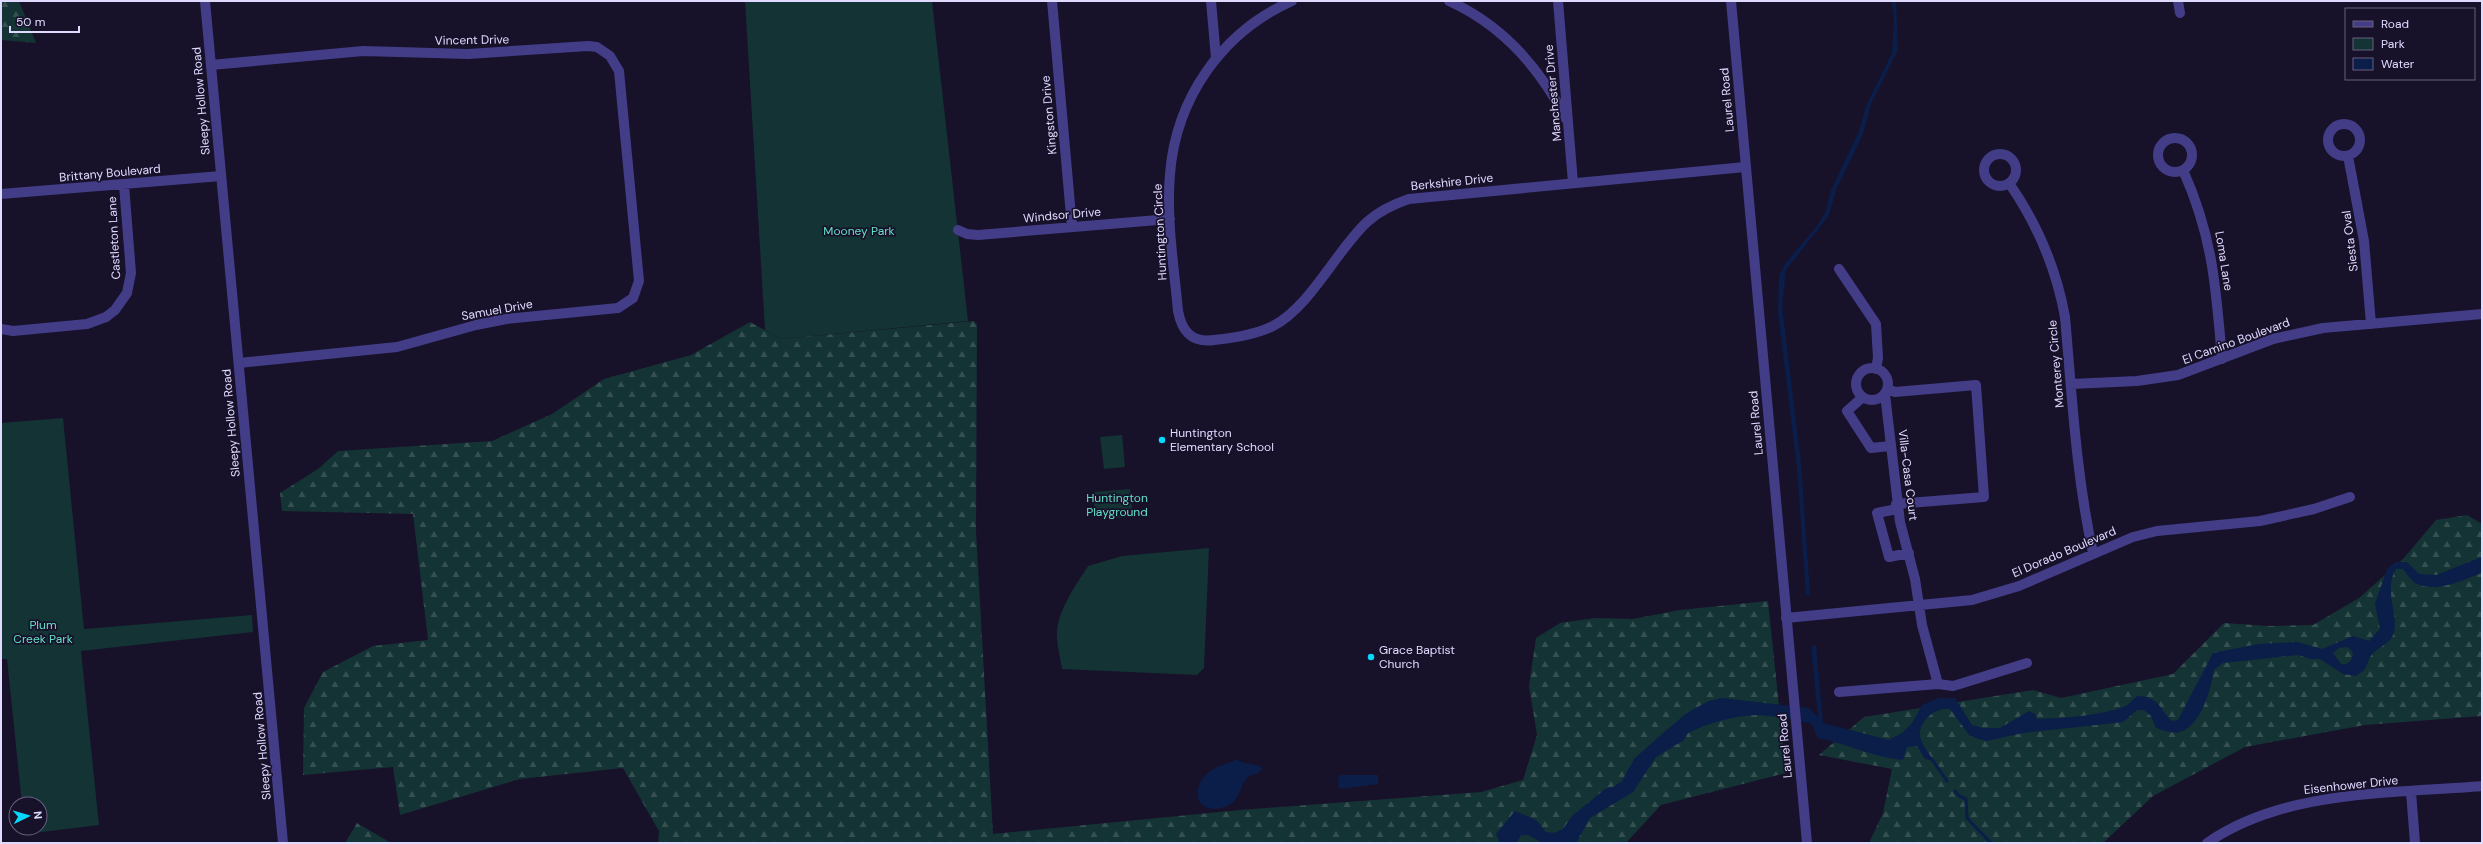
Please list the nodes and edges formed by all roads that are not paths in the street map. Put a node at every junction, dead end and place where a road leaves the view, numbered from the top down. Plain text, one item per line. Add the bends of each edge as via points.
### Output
1 (205, 1) edge
2 (1052, 1) edge
3 (1211, 1) edge
4 (1292, 1) edge
5 (1449, 1) edge
6 (1558, 1) edge
7 (1731, 1) edge
8 (2178, 1) edge
9 (2180, 13) dead end
10 (1216, 58) junction
11 (211, 65) junction
12 (1568, 123) junction
13 (2348, 156) dead end
14 (1745, 167) junction
15 (2183, 170) dead end
16 (629, 174) joint
17 (221, 176) junction
18 (2009, 183) dead end
19 (1574, 184) junction
20 (124, 185) junction
21 (1, 194) edge
22 (1170, 219) junction
23 (1072, 227) junction
24 (958, 230) dead end
25 (1839, 269) dead end
26 (2482, 314) edge
27 (2371, 324) junction
28 (1, 329) edge
29 (1192, 338) joint
30 (2222, 359) junction
31 (239, 363) junction
32 (1876, 368) junction
33 (2071, 384) junction
34 (1886, 391) junction
35 (1863, 397) junction
36 (1890, 446) junction
37 (2350, 497) dead end
38 (1897, 506) junction
39 (1909, 552) junction
40 (2092, 553) junction
41 (1919, 606) junction
42 (1786, 618) junction
43 (2028, 664) dead end
44 (1938, 684) junction
45 (1839, 692) dead end
46 (2482, 786) edge
47 (2411, 792) junction
48 (283, 840) edge
49 (1807, 843) edge
50 (2207, 843) edge
51 (2415, 843) edge

1 - 11 street, Sleepy Hollow Road
2 - 23 street, Kingston Drive
3 - 10 street
4 - 10 street, Huntington Circle via 1262,17
5 - 12 street via 1484,20 1519,50 1543,80
6 - 12 street, Manchester Drive
7 - 14 street, Laurel Road
8 - 9 street
10 - 22 street, Huntington Circle via 1188,102 1176,135 1170,174
11 - 16 street, Vincent Drive via 363,51 468,54 597,47 610,56 619,71
11 - 17 street, Sleepy Hollow Road
12 - 19 street, Manchester Drive
13 - 27 street, Siesta Oval via 2364,241
14 - 19 street, Berkshire Drive
14 - 42 street, Laurel Road
15 - 30 street, Loma Lane via 2195,196 2210,245 2215,273
16 - 31 street, Samuel Drive via 639,281 633,298 618,308 506,320 391,347
17 - 20 street, Brittany Boulevard
17 - 31 street, Sleepy Hollow Road
18 - 33 street, Monterey Circle via 2033,220 2054,267 2065,317
19 - 29 street, Berkshire Drive via 1427,196 1386,208 1367,222 1301,302 1280,322 1258,333 1239,337 1204,341
20 - 21 street, Brittany Boulevard
20 - 28 street, Castleton Lane via 132,273 127,293 119,306 106,317 87,324 13,331
22 - 23 street, Windsor Drive
22 - 29 street, Huntington Circle via 1178,311 1182,327
23 - 24 street, Windsor Drive via 978,235
25 - 32 street via 1876,324
26 - 27 street, El Camino Boulevard
27 - 30 street, El Camino Boulevard via 2300,332 2272,339
30 - 33 street, El Camino Boulevard via 2199,369 2156,379
31 - 48 street, Sleepy Hollow Road
32 - 34 street, Villa-Casa Court via 1885,374
32 - 35 street via 1866,369 1858,376 1857,386
33 - 40 street, Monterey Circle via 2083,505
34 - 35 street via 1876,400
34 - 36 street, Villa-Casa Court
34 - 38 street via 1976,386 1984,497
35 - 36 street via 1847,411 1871,448
36 - 38 street, Villa-Casa Court
37 - 40 street, El Dorado Boulevard via 2314,509 2260,521 2156,531
38 - 39 street, Villa-Casa Court
38 - 39 street via 1877,513 1889,557
39 - 41 street, Villa-Casa Court
40 - 41 street, El Dorado Boulevard via 1996,594 1972,600
41 - 42 street, El Dorado Boulevard
41 - 44 street, Villa-Casa Court
42 - 49 street, Laurel Road
43 - 44 street via 1958,684
44 - 45 street
46 - 47 street, Eisenhower Drive
47 - 50 street, Eisenhower Drive via 2301,803 2255,817
47 - 51 street

